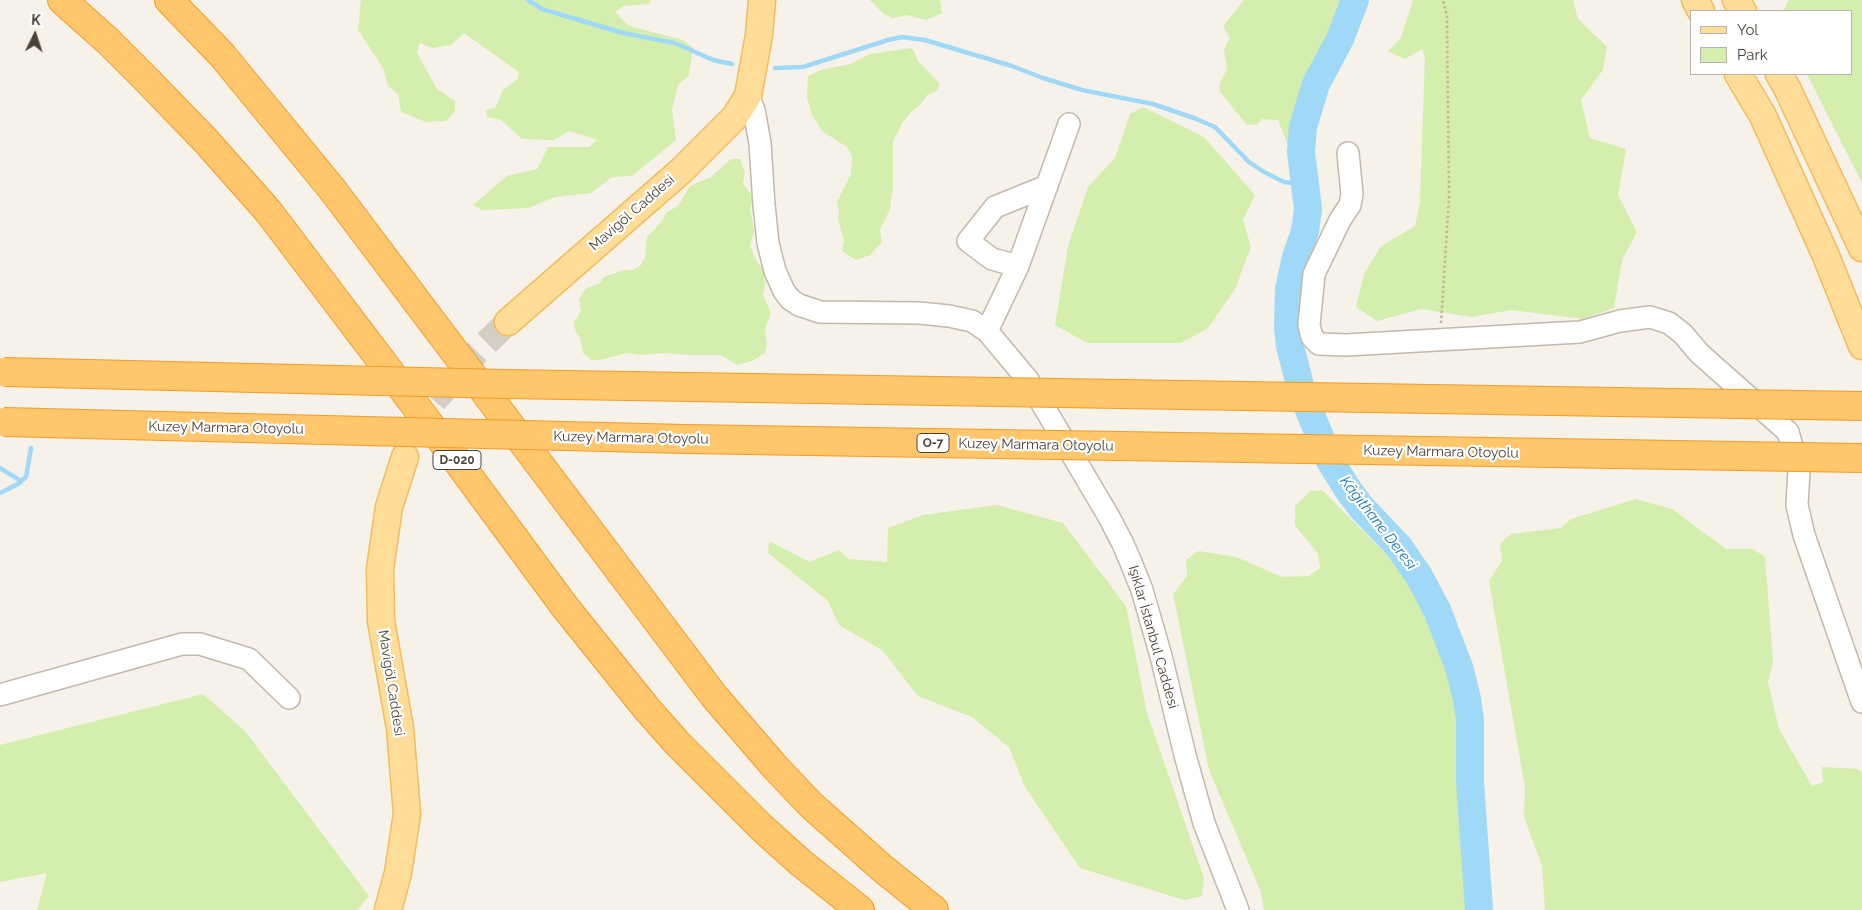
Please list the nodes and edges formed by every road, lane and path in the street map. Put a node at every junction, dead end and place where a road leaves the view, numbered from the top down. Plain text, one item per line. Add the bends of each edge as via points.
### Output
1 (62, 0) edge
2 (169, 0) edge
3 (762, 0) edge
4 (1443, 0) edge
5 (1739, 75) edge
6 (1780, 75) edge
7 (748, 96) junction
8 (1070, 124) dead end
9 (1348, 154) dead end
10 (1047, 186) junction
11 (1862, 248) edge
12 (1018, 266) junction
13 (508, 322) tunnel mouth
14 (987, 331) junction
15 (1440, 340) junction
16 (1862, 346) edge
17 (2, 372) edge
18 (1862, 406) edge
19 (2, 422) edge
20 (405, 457) tunnel mouth
21 (1862, 458) edge
22 (0, 695) edge
23 (289, 698) dead end
24 (1862, 702) edge
25 (388, 910) edge
26 (860, 910) edge
27 (934, 910) edge
28 (1238, 910) edge

1 - 26 highway, D-020 via 147,80 268,211 565,606 647,709 761,827
2 - 27 highway via 222,55 332,189 714,696 812,805
3 - 7 main road
4 - 15 path via 1447,16 1449,197
5 - 16 main road via 1764,116
6 - 11 main road
7 - 13 main road, Mavigöl Caddesi via 735,117 682,170
7 - 14 street, Işıklar İstanbul Caddesi via 760,143 768,243 775,271 790,299 820,312 949,316 972,321
8 - 10 street
9 - 15 street via 1350,205 1314,274 1309,325 1312,337 1319,344 1337,345
10 - 12 street
10 - 12 street via 995,207 968,241 992,259
12 - 14 street
14 - 28 street, Işıklar İstanbul Caddesi via 1028,380 1123,544 1142,590 1204,823
15 - 24 street via 1580,332 1650,317 1669,323 1683,334 1699,353 1788,432 1799,471 1797,505 1804,535
17 - 18 highway, bridge via 515,384
19 - 21 highway, Kuzey Marmara Otoyolu / O-7, bridge via 685,439
20 - 25 main road, Mavigöl Caddesi via 389,507 380,569 381,621 400,728 408,814
22 - 23 street via 182,644 200,644 250,659

